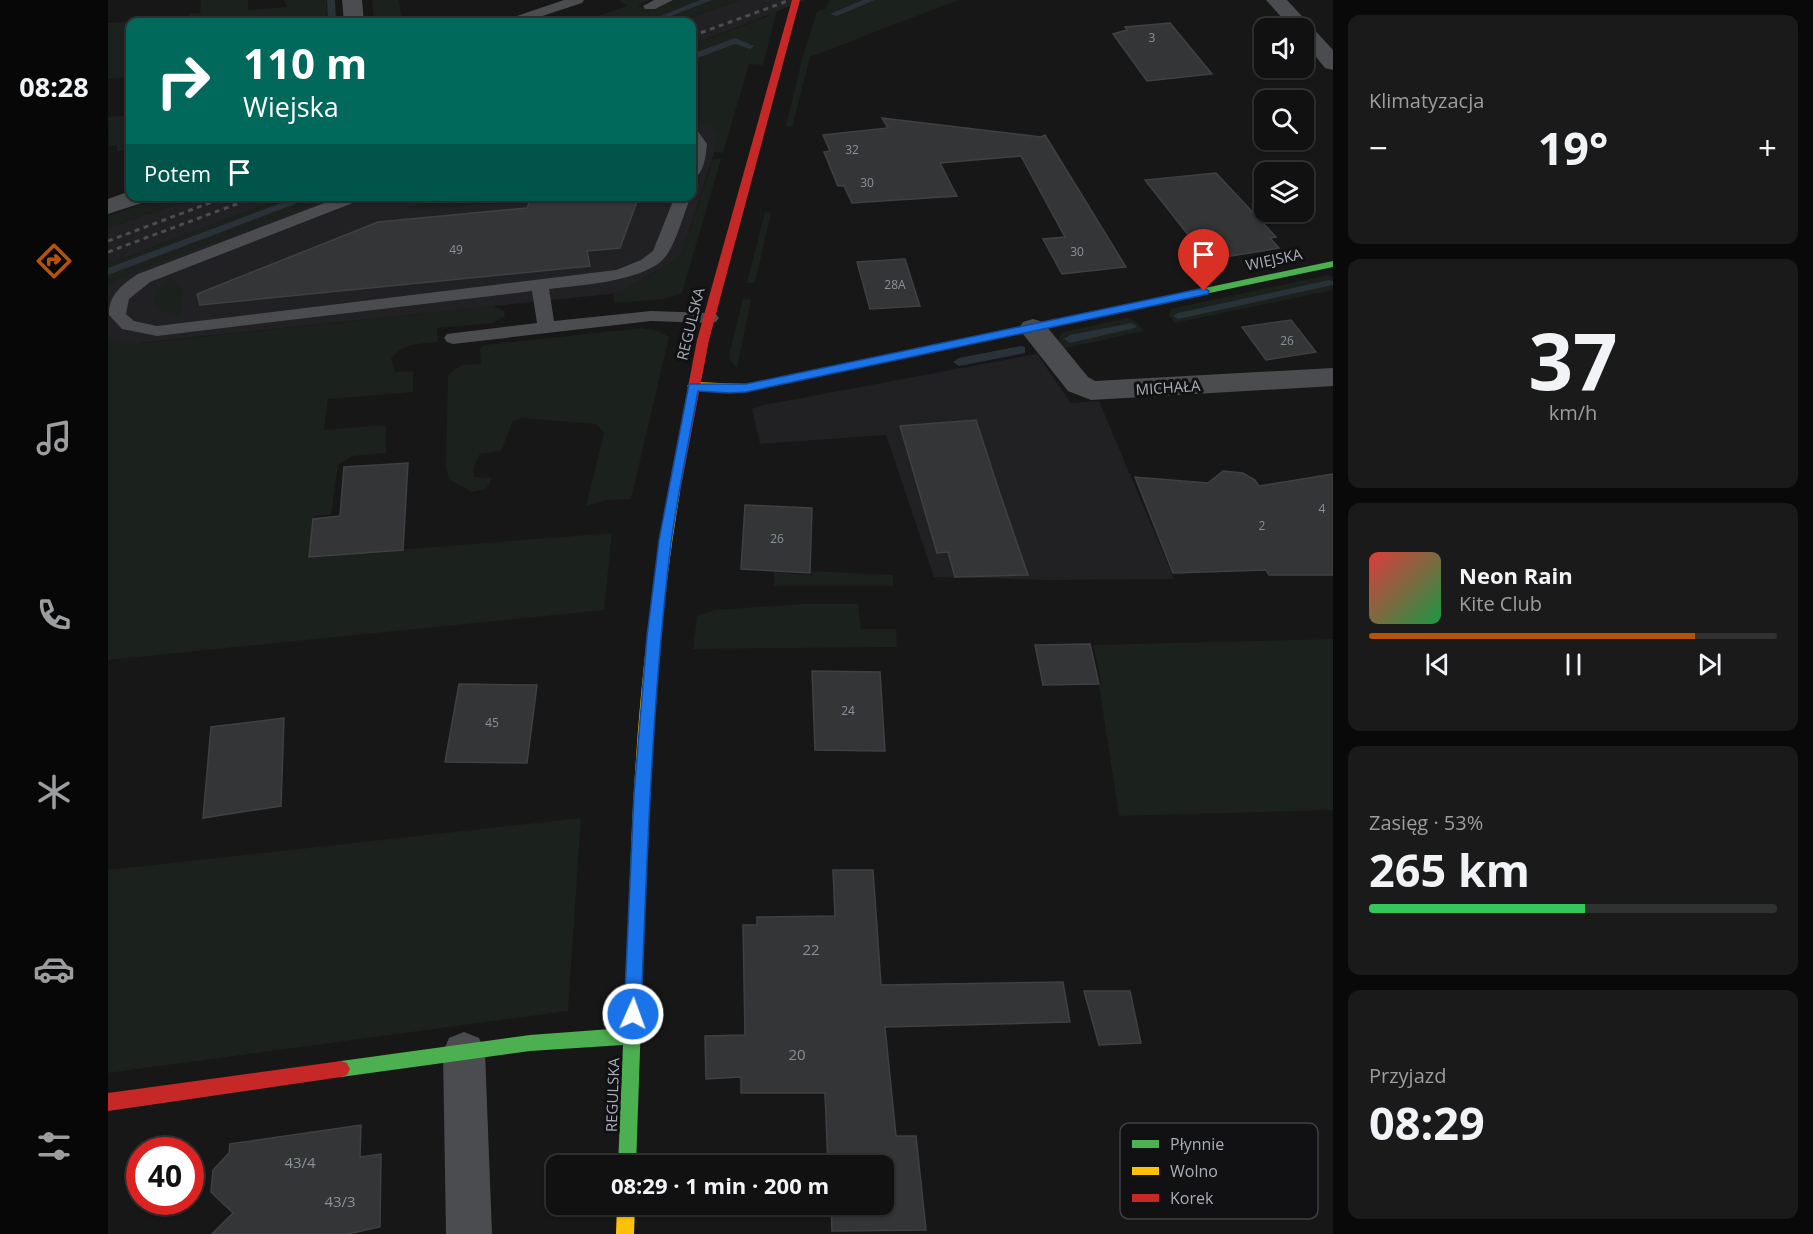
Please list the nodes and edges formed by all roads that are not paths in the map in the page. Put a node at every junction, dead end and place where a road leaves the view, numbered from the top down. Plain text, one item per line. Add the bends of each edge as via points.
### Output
1 (352, 0) edge
2 (577, 0) edge
3 (666, 0) edge
4 (796, 0) edge
5 (1276, 0) edge
6 (650, 6) dead end
7 (354, 18) edge
8 (525, 18) edge
9 (1293, 18) edge
10 (1314, 41) edge
11 (1333, 63) edge
12 (696, 138) edge
13 (696, 163) edge
14 (126, 200) edge
15 (345, 201) edge
16 (680, 201) edge
17 (108, 207) edge
18 (1333, 264) edge
19 (540, 285) junction
20 (710, 318) junction
21 (546, 327) junction
22 (1033, 328) junction
23 (453, 338) dead end
24 (1333, 377) edge
25 (693, 386) junction
26 (632, 1036) junction
27 (464, 1052) junction
28 (108, 1102) edge
29 (627, 1155) edge
30 (626, 1215) edge
31 (469, 1234) edge
32 (625, 1234) edge

1 - 7 street
2 - 8 lane
3 - 6 lane
4 - 20 street, REGULSKA
5 - 9 street
10 - 11 street
12 - 13 lane via 700,144
14 - 17 street
15 - 19 lane via 144,278 123,295 117,310 121,320 140,329 166,330
16 - 19 lane via 660,254 647,264 609,277
18 - 22 street, WIEJSKA
19 - 21 lane
20 - 21 lane via 651,316
20 - 25 street, REGULSKA
21 - 23 lane
22 - 24 street, MICHAŁA via 1078,384 1091,391
22 - 25 street, WIEJSKA via 746,388
25 - 26 street, REGULSKA via 665,540 654,636 641,794
26 - 27 street
26 - 29 street, REGULSKA
27 - 28 street
27 - 31 street
30 - 32 street

